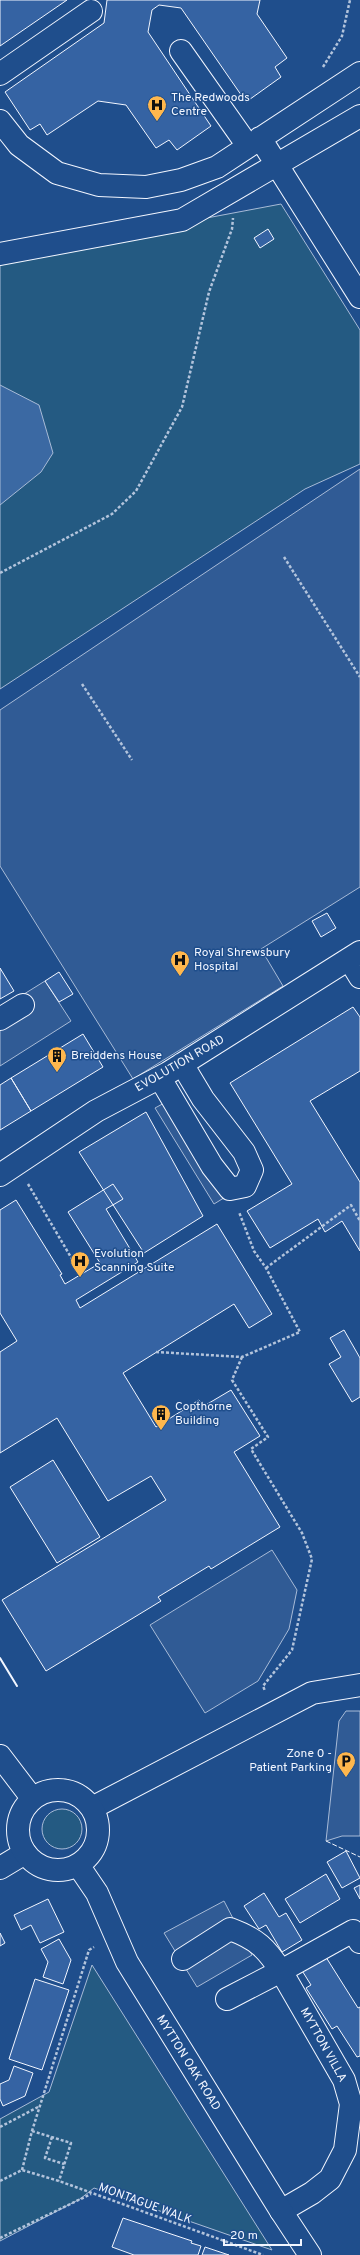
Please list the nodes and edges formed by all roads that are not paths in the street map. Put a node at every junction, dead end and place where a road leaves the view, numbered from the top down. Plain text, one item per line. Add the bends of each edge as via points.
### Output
1 (91, 11) dead end
2 (181, 50) dead end
3 (360, 73) edge
4 (0, 74) edge
5 (360, 116) edge
6 (0, 121) edge
7 (254, 142) junction
8 (276, 165) junction
9 (0, 254) edge
10 (360, 297) edge
11 (356, 962) edge
12 (23, 1005) dead end
13 (0, 1019) edge
14 (182, 1064) junction
15 (160, 1078) junction
16 (0, 1175) edge
17 (360, 1685) edge
18 (0, 1756) edge
19 (32, 1798) junction
20 (92, 1808) junction
21 (25, 1853) junction
22 (78, 1865) junction
23 (0, 1868) edge
24 (360, 1942) edge
25 (183, 1959) dead end
26 (281, 1971) junction
27 (227, 1999) dead end
28 (280, 2211) junction
29 (310, 2255) edge

1 - 4 main road
2 - 7 main road
3 - 7 main road
5 - 8 main road
6 - 7 main road via 19,145 57,173 99,185 146,187 181,180 218,167
7 - 8 main road
8 - 9 main road via 182,220
8 - 10 main road
11 - 14 main road, EVOLUTION ROAD
12 - 13 main road
14 - 15 main road, EVOLUTION ROAD
14 - 15 main road via 203,1099 244,1152 252,1170 245,1186 230,1189 212,1166
15 - 16 main road, EVOLUTION ROAD via 96,1111
17 - 20 main road via 312,1693
18 - 19 main road
19 - 20 main road via 58,1789 77,1794
19 - 21 main road via 19,1818 18,1830
20 - 22 main road via 97,1818 97,1839 94,1849
21 - 22 main road via 44,1867 56,1870
21 - 23 main road
22 - 28 main road, MYTTON OAK ROAD via 97,1893 127,1962
24 - 26 main road via 353,1931
25 - 26 main road, MYTTON VILLA via 230,1929 251,1937 268,1951
26 - 27 main road
26 - 28 main road, MYTTON VILLA via 344,2080 351,2104 345,2150 330,2179 312,2193
28 - 29 main road, MYTTON OAK ROAD

